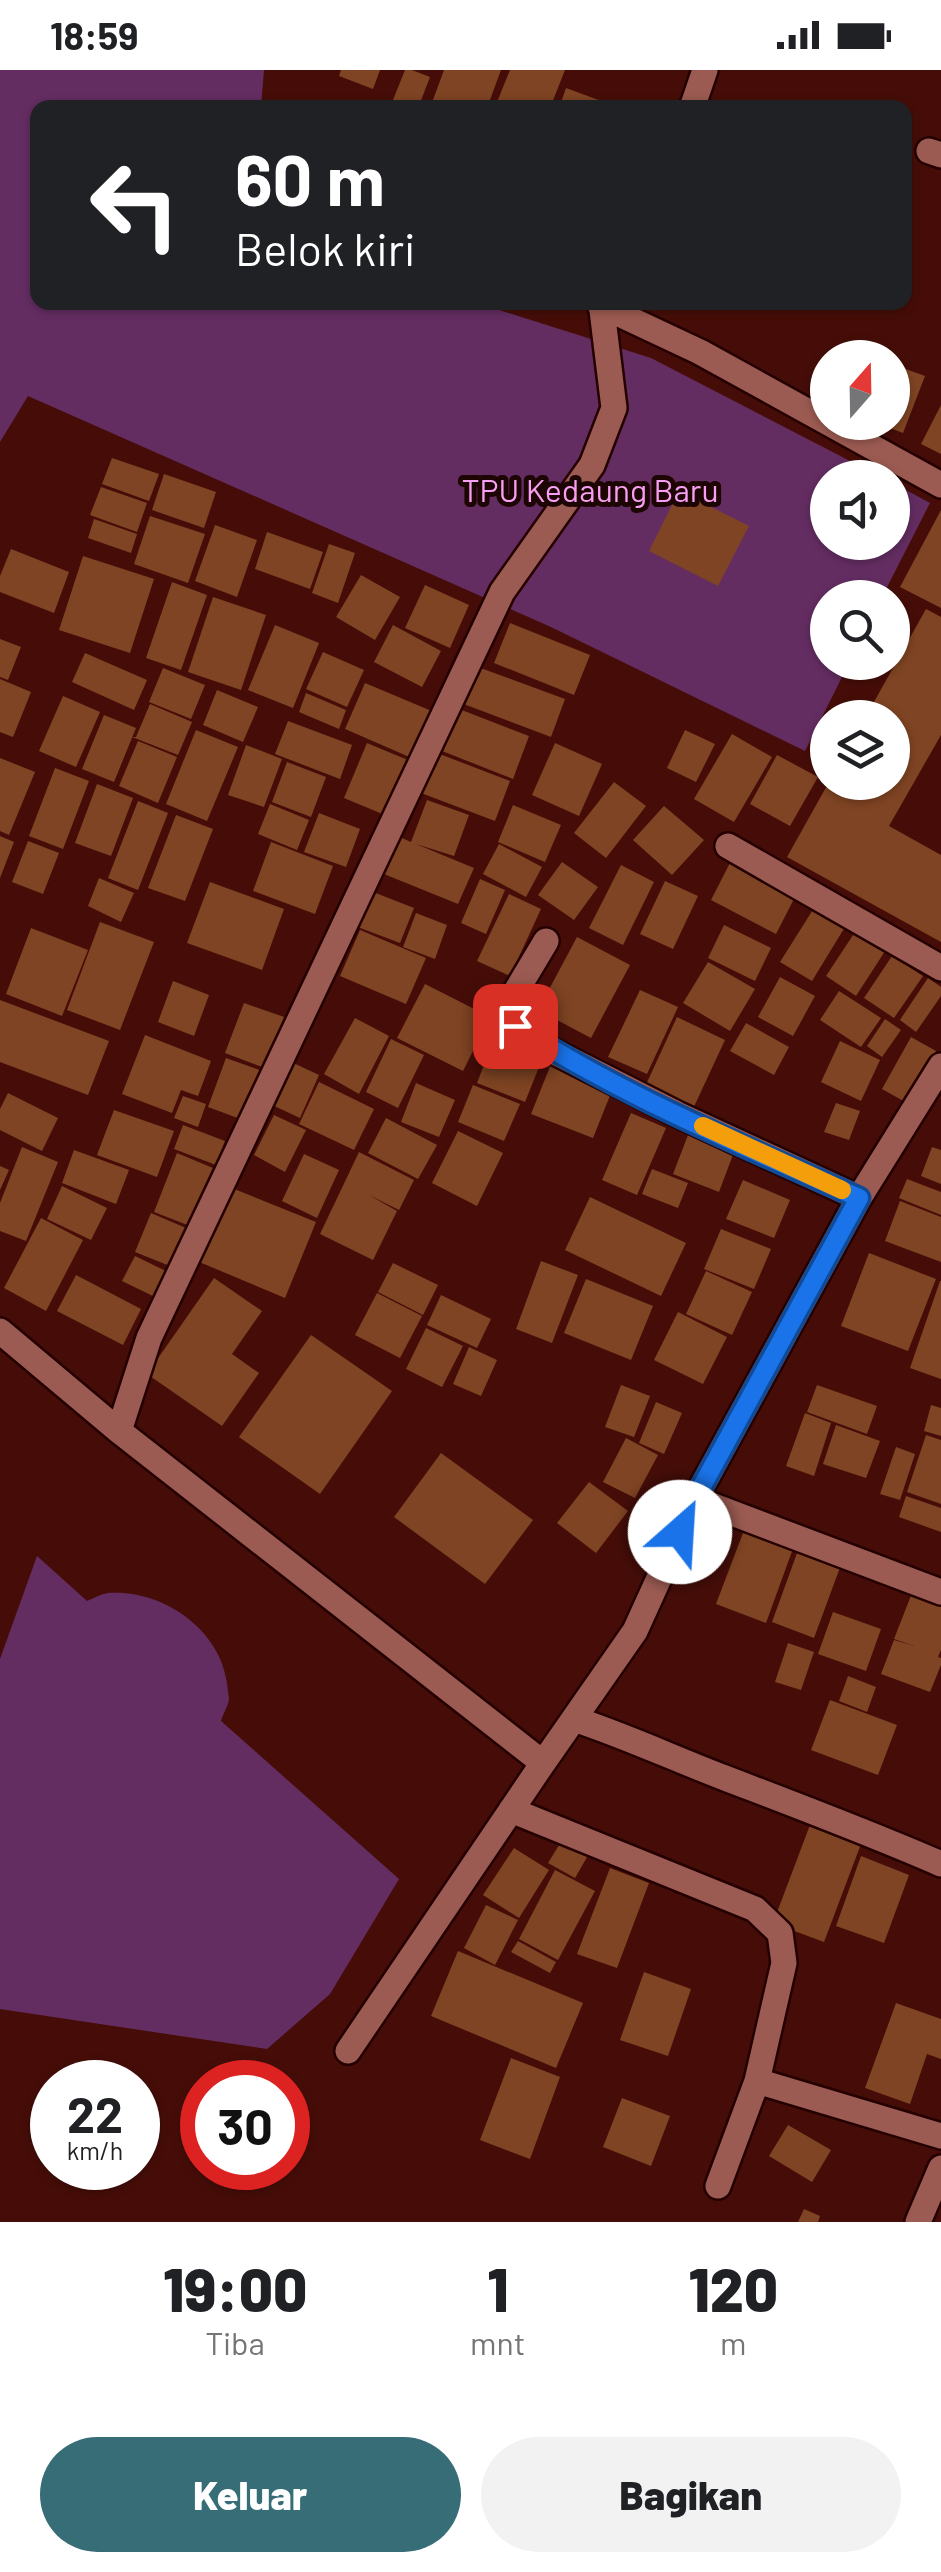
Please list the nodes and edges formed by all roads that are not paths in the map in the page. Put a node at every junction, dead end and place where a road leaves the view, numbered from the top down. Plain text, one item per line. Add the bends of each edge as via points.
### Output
1 (705, 70) edge
2 (695, 100) edge
3 (602, 310) edge
4 (613, 310) edge
5 (941, 485) edge
6 (728, 846) dead end
7 (546, 941) dead end
8 (941, 968) edge
9 (941, 1066) edge
10 (859, 1198) junction
11 (0, 1331) edge
12 (120, 1431) junction
13 (695, 1499) junction
14 (941, 1592) edge
15 (574, 1719) junction
16 (543, 1763) junction
17 (511, 1810) junction
18 (941, 1864) edge
19 (348, 2052) dead end
20 (757, 2081) junction
21 (941, 2136) edge
22 (941, 2168) edge
23 (718, 2186) dead end
24 (918, 2222) edge

1 - 2 street
3 - 12 street via 614,408 592,466 502,592 149,1338
4 - 5 street
6 - 8 street
7 - 10 street via 512,998 515,1026 677,1114
9 - 10 street
10 - 13 street
11 - 12 street
12 - 16 street
13 - 14 street
13 - 15 street via 635,1632
15 - 16 street
15 - 18 street
16 - 17 street
17 - 19 street
17 - 20 street via 754,1909 780,1933 784,1963
20 - 21 street
20 - 23 street
22 - 24 street

